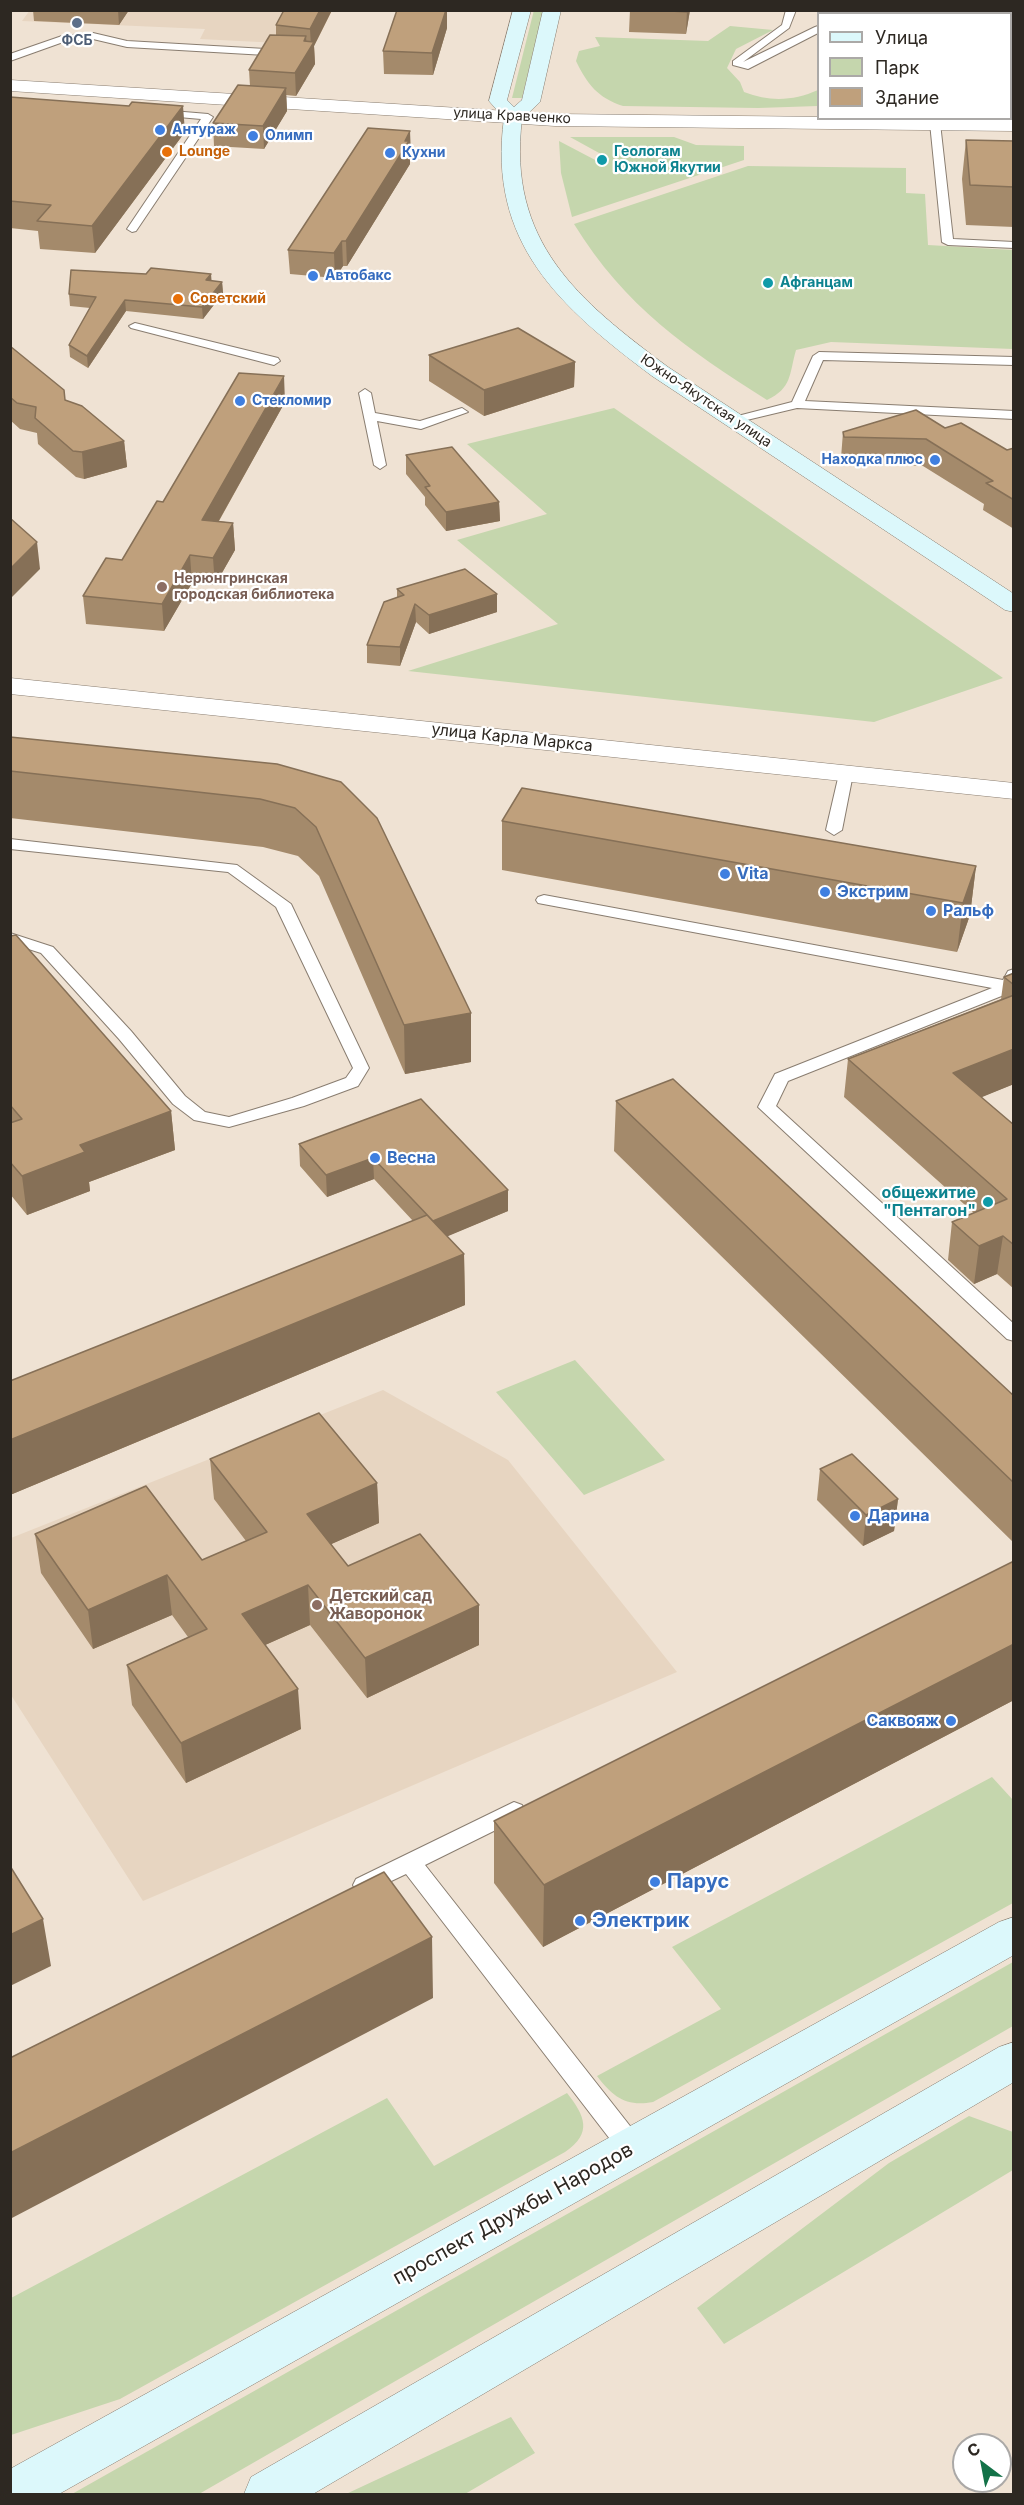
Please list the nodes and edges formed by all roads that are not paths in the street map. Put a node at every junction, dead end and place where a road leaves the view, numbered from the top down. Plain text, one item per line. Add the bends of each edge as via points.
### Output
1 (522, 10) edge
2 (552, 10) edge
3 (791, 10) edge
4 (817, 30) edge
5 (294, 53) edge
6 (10, 58) edge
7 (10, 85) edge
8 (151, 113) edge
9 (513, 117) junction
10 (934, 123) junction
11 (1014, 124) edge
12 (132, 229) dead end
13 (1014, 245) edge
14 (135, 326) dead end
15 (274, 361) dead end
16 (1014, 361) edge
17 (365, 393) dead end
18 (797, 404) junction
19 (462, 412) dead end
20 (1014, 415) edge
21 (370, 416) junction
22 (734, 421) junction
23 (380, 465) dead end
24 (1014, 605) edge
25 (10, 686) edge
26 (846, 774) junction
27 (1014, 791) edge
28 (834, 830) dead end
29 (10, 844) edge
30 (544, 900) dead end
31 (10, 938) edge
32 (1012, 982) edge
33 (1014, 1335) edge
34 (528, 1804) edge
35 (410, 1863) junction
36 (347, 1894) edge
37 (1014, 1934) edge
38 (1014, 2060) edge
39 (632, 2148) junction
40 (13, 2494) edge
41 (268, 2494) edge

1 - 9 street via 498,101
2 - 9 street via 531,102
3 - 4 lane via 786,26 736,63 745,67
5 - 6 lane via 128,44 93,36 65,38
7 - 9 street, улица Кравченко
8 - 12 lane via 208,117
9 - 10 street, улица Кравченко
9 - 22 street, Южно-Якутская улица via 508,171 517,213 537,255 580,306 633,351
10 - 11 street, улица Кравченко
10 - 13 lane via 948,242
14 - 15 lane
16 - 18 lane via 819,356
17 - 21 lane
18 - 20 lane
18 - 22 lane
19 - 21 lane via 421,425
21 - 23 lane
22 - 24 street, Южно-Якутская улица
25 - 26 street, улица Карла Маркса
26 - 27 street, улица Карла Маркса
26 - 28 lane
29 - 31 lane via 232,868 283,904 361,1068 352,1082 298,1102 229,1122 200,1116 179,1100 46,950
30 - 32 lane
32 - 33 lane via 781,1078 767,1107
34 - 35 lane
35 - 36 lane
35 - 39 lane
37 - 39 street, проспект Дружбы Народов
38 - 41 street
39 - 40 street, проспект Дружбы Народов

